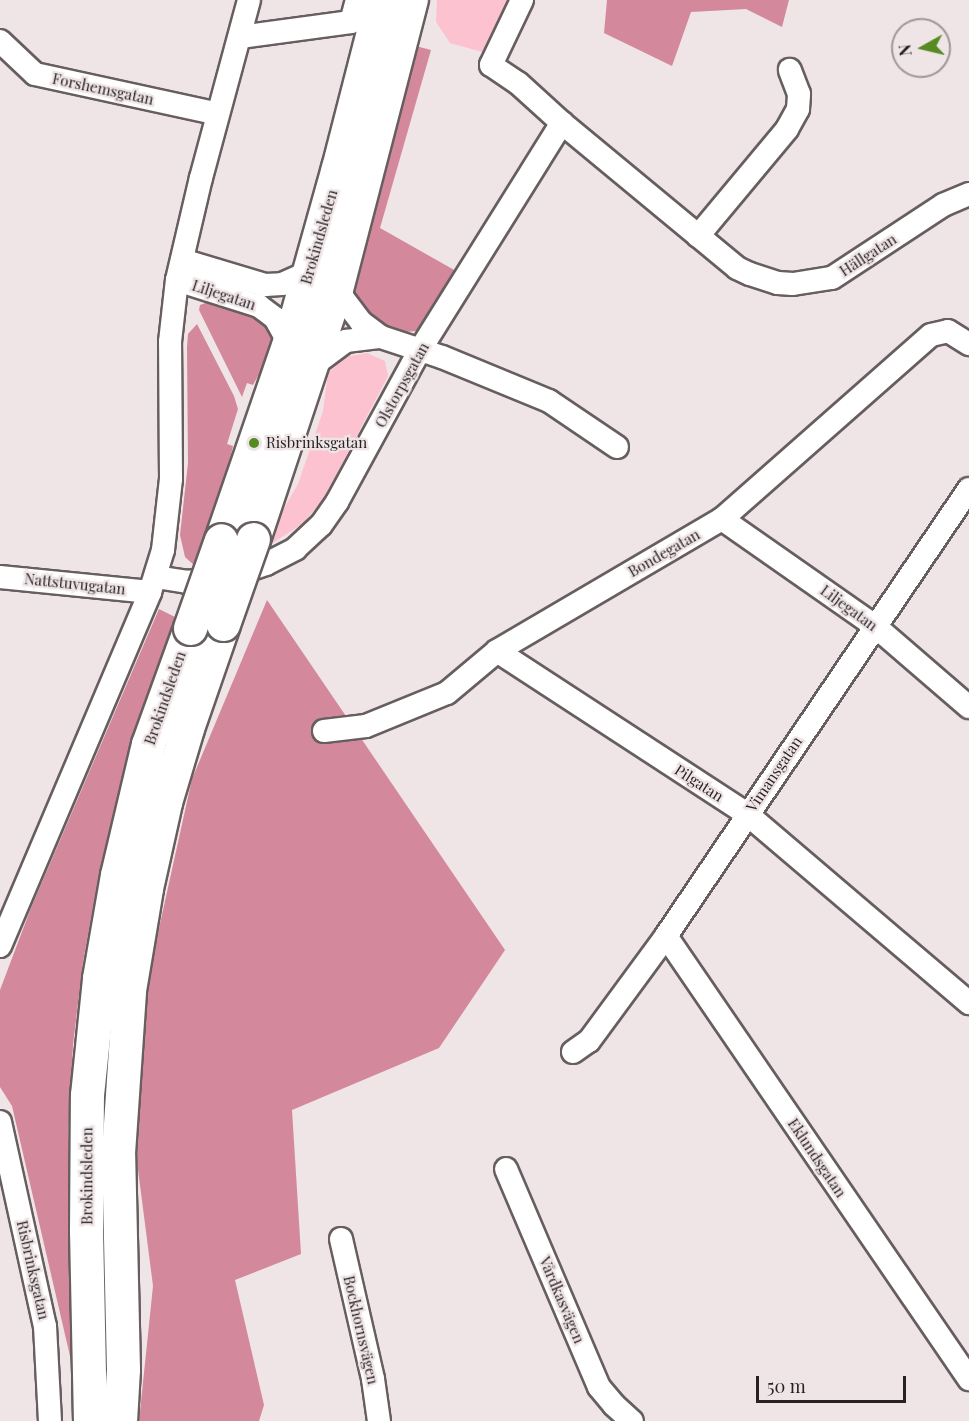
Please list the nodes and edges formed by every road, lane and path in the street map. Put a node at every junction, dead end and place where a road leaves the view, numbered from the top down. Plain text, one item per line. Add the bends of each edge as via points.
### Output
1 (249, 0) edge
2 (357, 0) edge
3 (381, 0) edge
4 (411, 0) edge
5 (522, 0) edge
6 (240, 37) junction
7 (0, 41) edge
8 (790, 70) dead end
9 (218, 114) junction
10 (562, 123) junction
11 (969, 194) edge
12 (698, 236) junction
13 (179, 270) junction
14 (322, 280) junction
15 (381, 337) junction
16 (289, 343) junction
17 (969, 344) edge
18 (420, 350) junction
19 (310, 367) junction
20 (617, 447) dead end
21 (969, 489) edge
22 (722, 519) junction
23 (0, 577) edge
24 (153, 584) junction
25 (875, 626) junction
26 (497, 651) junction
27 (969, 707) edge
28 (324, 731) dead end
29 (747, 814) junction
30 (666, 936) junction
31 (0, 946) edge
32 (969, 1003) edge
33 (573, 1052) dead end
34 (0, 1122) edge
35 (506, 1169) dead end
36 (340, 1239) dead end
37 (969, 1379) edge
38 (50, 1421) edge
39 (90, 1421) edge
40 (120, 1421) edge
41 (379, 1421) edge
42 (632, 1421) edge

1 - 6 street
2 - 6 street via 351,22
3 - 14 main road, Brokindsleden
4 - 14 main road, Brokindsleden
5 - 10 street, Hällgatan via 491,65 518,83
6 - 9 street
7 - 9 street, Forshemsgatan via 35,74
8 - 12 street via 799,102 788,129
9 - 13 street
10 - 12 street, Hällgatan
10 - 18 street, Olstorpsgatan
11 - 12 street, Hällgatan via 943,205 847,270 807,284 778,283 750,274
13 - 14 street, Liljegatan via 265,285
13 - 16 street, Liljegatan via 259,306 275,318
13 - 24 street via 170,342 169,511
14 - 15 street via 361,322
14 - 16 main road, Brokindsleden
14 - 19 main road, Brokindsleden
15 - 18 street
15 - 19 street via 346,341
16 - 39 main road, Brokindsleden, bridge via 148,744 117,875 99,978 87,1095
17 - 22 street, Bondegatan via 948,331 931,335
18 - 20 street via 549,401
18 - 24 street, Olstorpsgatan via 337,502 321,525 295,549 225,578
19 - 40 main road, Brokindsleden, bridge via 187,728 146,888 129,990 118,1153 123,1369
21 - 25 street, Vimansgatan
22 - 25 street, Liljegatan
22 - 26 street, Bondegatan
23 - 24 street, Nattstuvugatan
24 - 31 street
25 - 27 street, Liljegatan
25 - 29 street, Vimansgatan
26 - 28 street, Bondegatan via 447,693 366,726
26 - 29 street, Pilgatan
29 - 30 street, Vimansgatan
29 - 32 street, Pilgatan
30 - 33 street, Vimansgatan via 589,1041
30 - 37 street, Eklundsgatan
34 - 38 street, Risbrinksgatan via 45,1326
35 - 42 street, Vårdkasvägen via 599,1386
36 - 41 street, Bockhornsvägen

